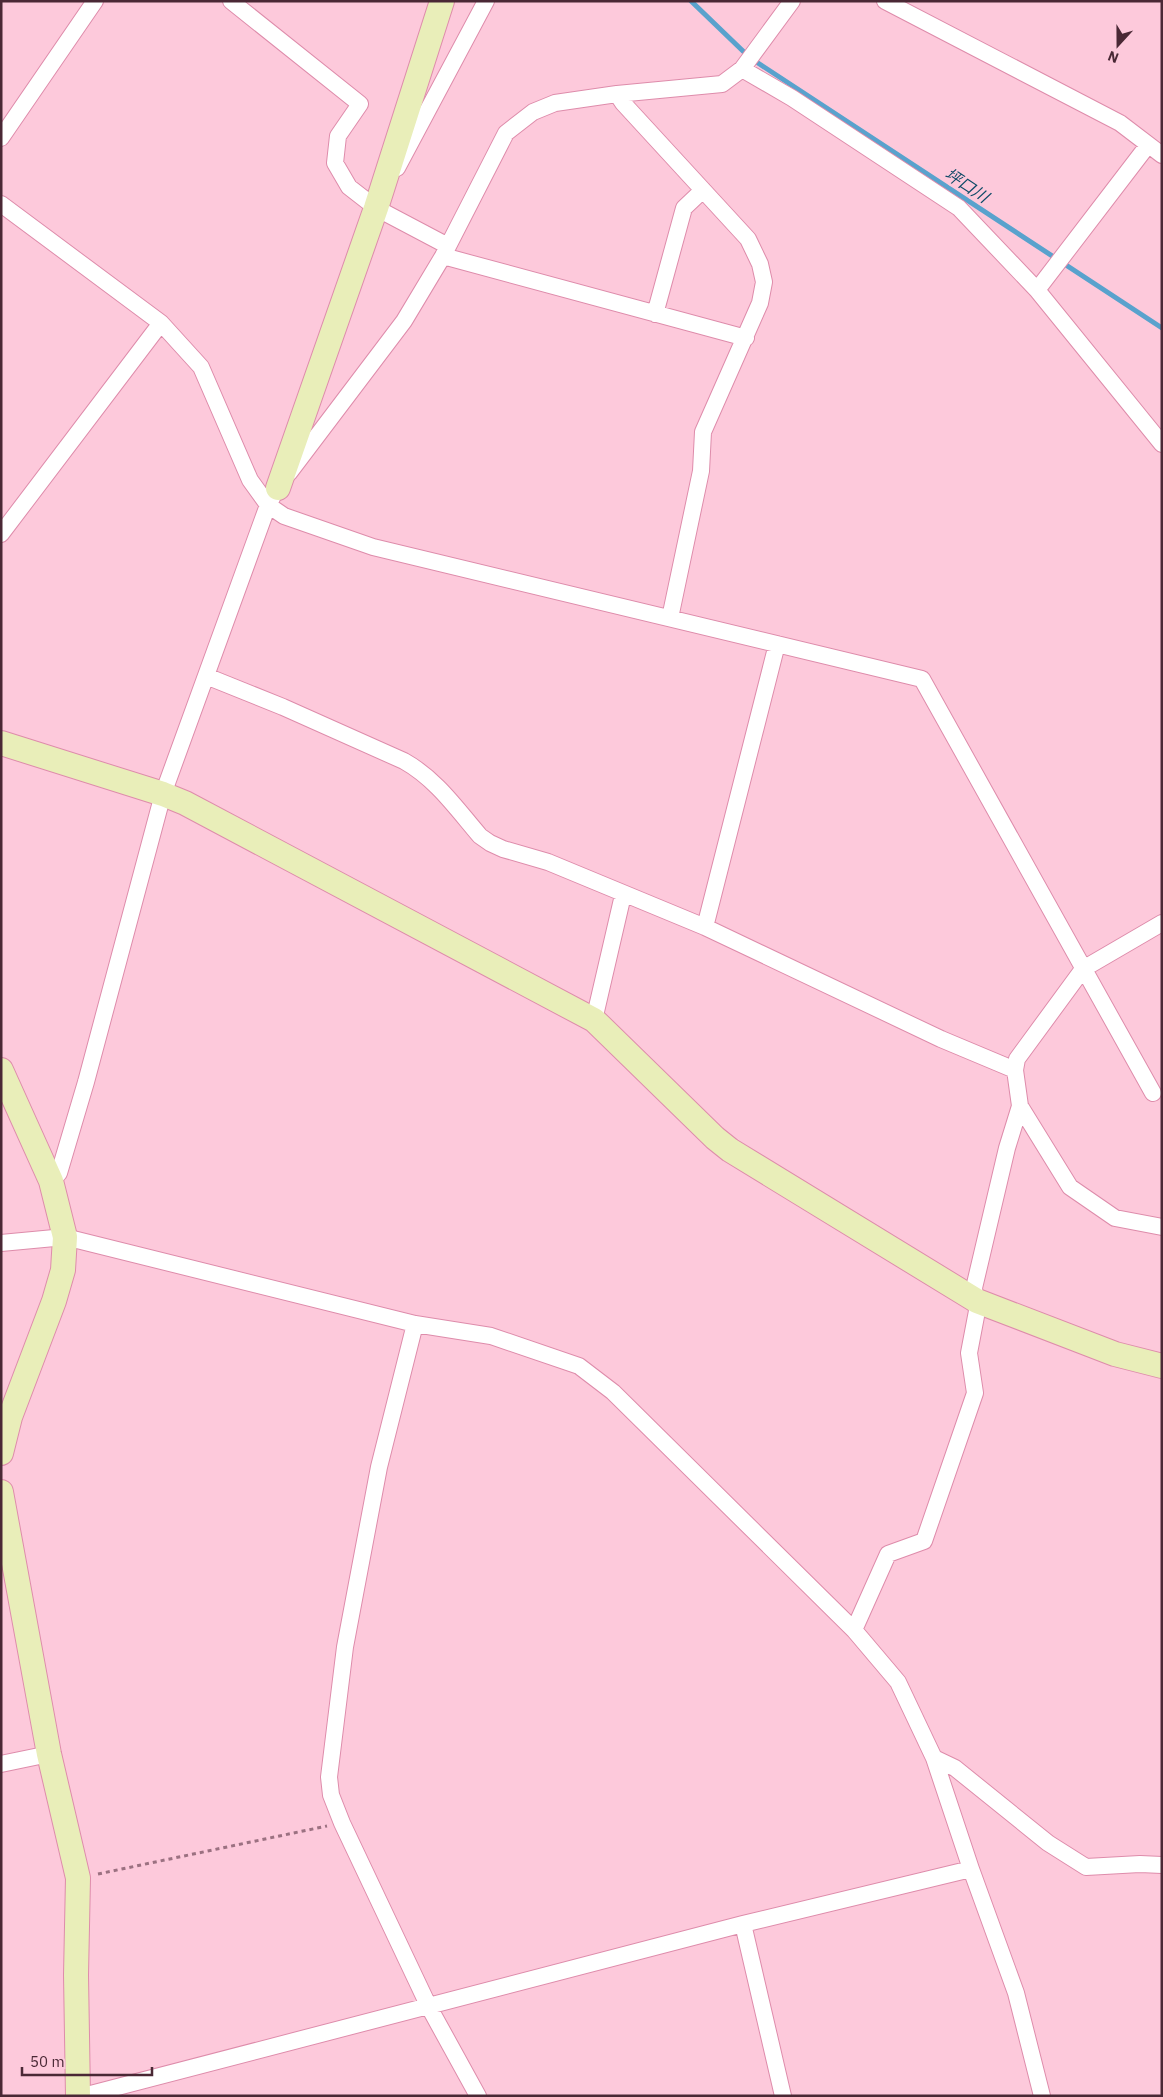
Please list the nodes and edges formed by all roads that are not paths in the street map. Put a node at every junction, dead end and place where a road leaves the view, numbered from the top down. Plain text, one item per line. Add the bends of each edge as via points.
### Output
1 (95, 1) edge
2 (231, 1) edge
3 (442, 1) edge
4 (486, 1) edge
5 (792, 1) edge
6 (885, 1) edge
7 (742, 69) junction
8 (618, 94) junction
9 (1, 138) edge
10 (1148, 144) junction
11 (1162, 155) edge
12 (703, 190) junction
13 (1, 204) edge
14 (376, 208) junction
15 (446, 251) junction
16 (1037, 290) junction
17 (655, 314) junction
18 (161, 323) junction
19 (746, 338) junction
20 (1162, 444) edge
21 (273, 496) junction
22 (1, 534) edge
23 (670, 618) junction
24 (777, 644) junction
25 (206, 676) junction
26 (1, 743) edge
27 (163, 794) junction
28 (623, 895) junction
29 (1162, 923) edge
30 (705, 927) junction
31 (1083, 969) junction
32 (594, 1020) junction
33 (1, 1070) edge
34 (1015, 1070) junction
35 (1153, 1093) dead end
36 (1020, 1106) junction
37 (51, 1181) junction
38 (1162, 1227) edge
39 (65, 1237) junction
40 (1, 1243) edge
41 (977, 1300) junction
42 (415, 1324) junction
43 (1162, 1366) edge
44 (1, 1453) edge
45 (1, 1492) edge
46 (854, 1630) junction
47 (49, 1754) junction
48 (934, 1758) junction
49 (1, 1764) edge
50 (1162, 1865) edge
51 (971, 1869) junction
52 (743, 1924) junction
53 (429, 2007) junction
54 (78, 2096) edge
55 (83, 2096) edge
56 (478, 2096) edge
57 (783, 2096) edge
58 (1042, 2096) edge

1 - 9 street
2 - 14 street via 360,104 338,136 334,163 349,187
3 - 14 street
4 - 14 street
5 - 7 street
6 - 10 street via 1120,123
7 - 8 street via 722,84
7 - 16 street via 792,98 959,208
8 - 12 street
8 - 15 street via 555,103 533,112 506,133
10 - 11 street
10 - 16 street
12 - 17 street via 684,208
12 - 19 street via 748,239 760,264 764,282
13 - 18 street
14 - 15 street
14 - 21 street
15 - 17 street
15 - 21 street via 404,321
16 - 20 street
17 - 19 street
18 - 21 street via 201,367 250,480
18 - 22 street
19 - 23 street via 703,432 701,471
21 - 23 street via 284,516 373,547
21 - 25 street
23 - 24 street
24 - 30 street
24 - 31 street via 922,679
25 - 27 street
25 - 28 street via 404,761 435,784 480,836 490,843 548,862
26 - 27 street
27 - 32 street
27 - 37 street via 83,1091 59,1173
28 - 30 street
28 - 32 street
29 - 31 street
30 - 34 street
31 - 34 street via 1017,1059
31 - 35 street
32 - 41 street via 730,1150
33 - 37 street
34 - 36 street
36 - 38 street via 1070,1187 1115,1218
36 - 41 street via 1006,1148 974,1288
37 - 39 street
39 - 40 street
39 - 42 street
39 - 44 street via 63,1270 54,1301 10,1418
41 - 43 street via 1115,1354
41 - 46 street via 970,1353 975,1393 924,1541 888,1554
42 - 46 street via 491,1336 579,1366 613,1392
42 - 53 street via 379,1467 345,1647 330,1777 331,1795 342,1823
45 - 47 street
46 - 48 street via 898,1682
47 - 49 street
47 - 54 street via 78,1878
48 - 50 street via 955,1768 1048,1843 1086,1867
48 - 51 street
51 - 52 street
51 - 58 street via 1016,1993
52 - 53 street
52 - 57 street
53 - 55 street
53 - 56 street

